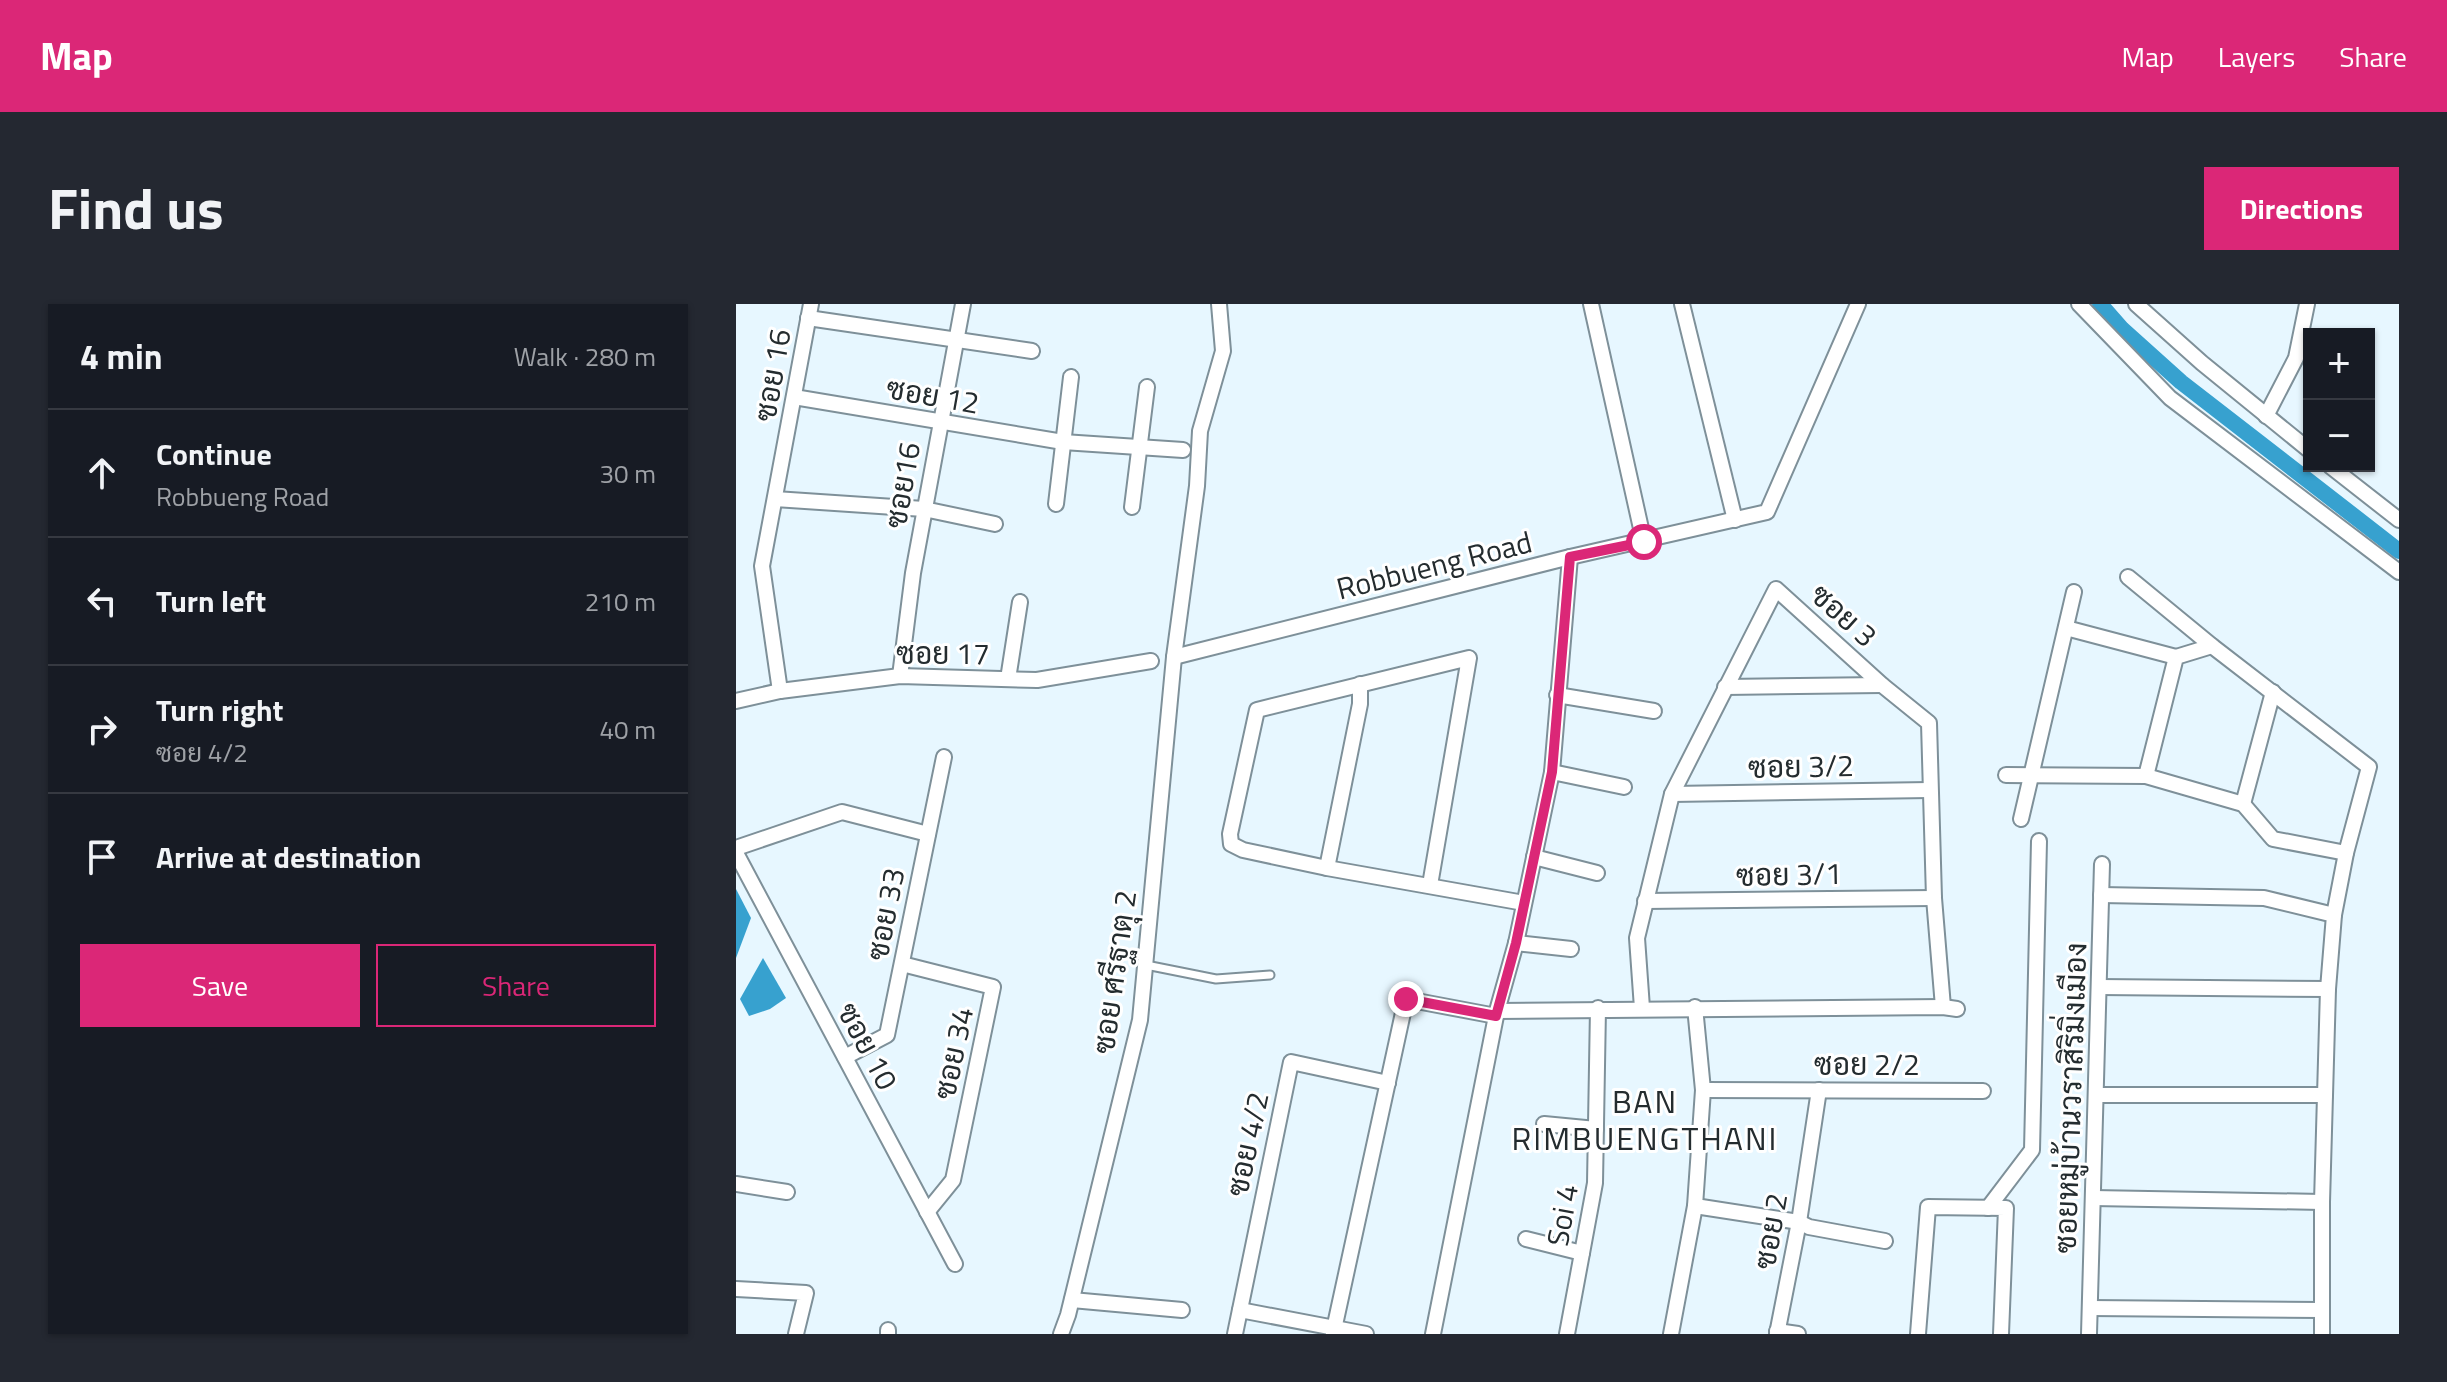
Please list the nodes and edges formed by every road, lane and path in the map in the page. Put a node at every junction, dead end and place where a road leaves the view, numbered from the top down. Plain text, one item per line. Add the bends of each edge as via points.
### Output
1 (963, 304) edge
2 (1219, 304) edge
3 (1591, 304) edge
4 (1682, 304) edge
5 (1858, 304) edge
6 (2079, 304) edge
7 (2136, 304) edge
8 (2307, 304) edge
9 (810, 311) edge
10 (956, 340) junction
11 (1032, 351) dead end
12 (1071, 377) dead end
13 (1147, 387) dead end
14 (794, 397) junction
15 (2266, 416) junction
16 (939, 423) junction
17 (1063, 442) junction
18 (2303, 445) edge
19 (1139, 448) junction
20 (1183, 450) dead end
21 (2338, 472) edge
22 (775, 499) junction
23 (1056, 504) dead end
24 (1132, 507) dead end
25 (924, 509) junction
26 (1735, 520) junction
27 (2399, 520) edge
28 (995, 524) dead end
29 (1644, 542) junction
30 (1570, 557) junction
31 (2399, 572) edge
32 (2128, 577) dead end
33 (2074, 592) dead end
34 (1020, 602) dead end
35 (2066, 628) junction
36 (2212, 646) junction
37 (1174, 657) junction
38 (2176, 657) junction
39 (1151, 661) dead end
40 (900, 676) junction
41 (1008, 679) junction
42 (1360, 684) junction
43 (1882, 685) junction
44 (1725, 687) junction
45 (780, 691) junction
46 (2273, 692) junction
47 (1557, 695) junction
48 (736, 701) edge
49 (1654, 711) dead end
50 (944, 757) dead end
51 (1552, 772) junction
52 (2006, 775) dead end
53 (2031, 776) junction
54 (2146, 776) junction
55 (1624, 787) dead end
56 (1930, 790) junction
57 (1672, 794) junction
58 (2243, 804) junction
59 (2021, 819) dead end
60 (928, 834) junction
61 (2039, 841) dead end
62 (736, 850) edge
63 (2346, 853) junction
64 (1534, 857) junction
65 (2102, 864) dead end
66 (1327, 868) junction
67 (1597, 873) dead end
68 (1430, 885) junction
69 (2101, 895) junction
70 (1934, 898) junction
71 (1645, 901) junction
72 (1524, 903) junction
73 (2334, 915) junction
74 (1516, 943) junction
75 (1571, 949) dead end
76 (902, 964) junction
77 (1144, 964) junction
78 (1270, 975) dead end
79 (2099, 987) junction
80 (2328, 989) junction
81 (1695, 1007) junction
82 (1598, 1008) junction
83 (1642, 1008) junction
84 (1497, 1014) junction
85 (845, 1057) junction
86 (1388, 1083) junction
87 (1703, 1090) junction
88 (1819, 1090) junction
89 (1983, 1091) dead end
90 (2096, 1095) junction
91 (2325, 1095) junction
92 (1544, 1124) dead end
93 (1596, 1129) junction
94 (736, 1184) edge
95 (787, 1192) dead end
96 (2093, 1198) junction
97 (2322, 1202) junction
98 (1695, 1206) junction
99 (1988, 1208) junction
100 (927, 1212) junction
101 (1799, 1222) junction
102 (1526, 1239) dead end
103 (1885, 1241) dead end
104 (1582, 1253) junction
105 (955, 1264) dead end
106 (736, 1289) edge
107 (1072, 1300) junction
108 (2090, 1308) junction
109 (1182, 1310) dead end
110 (1240, 1310) junction
111 (2320, 1310) junction
112 (1334, 1331) edge
113 (1777, 1332) edge
114 (796, 1334) edge
115 (1061, 1334) edge
116 (1235, 1334) edge
117 (1366, 1334) edge
118 (1433, 1334) edge
119 (1567, 1334) edge
120 (1671, 1334) edge
121 (1798, 1334) edge
122 (1918, 1334) edge
123 (2001, 1334) edge
124 (2089, 1334) edge
125 (2322, 1334) edge

1 - 10 street, ซอย16
2 - 37 street, ซอย ศรีฐาตุ 2 via 1223,351 1200,431
3 - 29 street
4 - 26 street
5 - 26 street, Robbueng Road via 1767,512
6 - 31 street via 2170,398
7 - 15 street
8 - 15 street via 2296,358
9 - 10 street
9 - 14 street, ซอย 16
10 - 11 street
10 - 16 street, ซอย16
12 - 17 street
13 - 19 street
14 - 16 street, ซอย 12
14 - 22 street, ซอย 16
15 - 18 street
16 - 17 street, ซอย 12
16 - 25 street, ซอย16
17 - 19 street, ซอย 12
17 - 23 street
19 - 20 street, ซอย 12
19 - 24 street
21 - 27 street
22 - 25 street
22 - 45 street, ซอย 16 via 762,566
25 - 28 street
25 - 40 street, ซอย16
26 - 29 street, Robbueng Road
29 - 30 street, Robbueng Road
30 - 37 street, Robbueng Road
30 - 47 street
32 - 36 street
33 - 35 street
34 - 41 street
35 - 38 street
35 - 53 street
36 - 38 street
36 - 46 street
37 - 77 street, ซอย ศรีฐาตุ 2
38 - 54 street
39 - 41 street, ซอย 17 via 1037,680
40 - 41 street, ซอย 17
40 - 45 street, ซอย 17
42 - 66 street
42 - 66 street via 1257,710 1230,834 1231,844 1243,850
42 - 68 street via 1469,658
43 - 44 street
43 - 44 street, ซอย 3 via 1776,589
43 - 56 street, ซอย 3 via 1929,723
44 - 57 street, ซอย 3
45 - 48 street, ซอย 17
46 - 58 street
46 - 63 street via 2369,767
47 - 49 street
47 - 51 street
50 - 60 street, ซอย 33
51 - 55 street
51 - 64 street
52 - 53 street
53 - 54 street
53 - 59 street
54 - 58 street
56 - 57 street, ซอย 3/2
56 - 70 street, ซอย 3
57 - 71 street, ซอย 3
58 - 63 street via 2273,839
60 - 62 street via 842,812
60 - 76 street, ซอย 33
61 - 99 street via 2032,1150
62 - 85 street, ซอย 10
63 - 73 street
64 - 67 street
64 - 72 street
65 - 69 street, ซอยหมู่บ้านวราสิริมิ่งเมือง
66 - 68 street
68 - 72 street
69 - 73 street via 2264,898
69 - 79 street, ซอยหมู่บ้านวราสิริมิ่งเมือง
70 - 71 street, ซอย 3/1
70 - 81 street, ซอย 3 via 1950,1008
71 - 83 street, ซอย 3 via 1637,938
72 - 74 street
73 - 80 street
74 - 75 street
74 - 84 street
76 - 85 street, ซอย 33 via 887,1035
76 - 100 street, ซอย 34 via 993,987 953,1180
77 - 78 lane via 1216,979
77 - 107 street, ซอย ศรีฐาตุ 2 via 1140,1020
79 - 80 street
79 - 90 street, ซอยหมู่บ้านวราสิริมิ่งเมือง
80 - 91 street
81 - 83 street
81 - 87 street
82 - 83 street
82 - 84 street
82 - 93 street, Soi 4
84 - 86 street via 1406,999
84 - 118 street
85 - 100 street, ซอย 10
86 - 110 street, ซอย 4/2 via 1291,1062
86 - 112 street
87 - 88 street, ซอย 2/2
87 - 98 street
88 - 89 street, ซอย 2/2
88 - 101 street, ซอย 2
90 - 91 street
90 - 96 street, ซอยหมู่บ้านวราสิริมิ่งเมือง
91 - 97 street
92 - 93 street
93 - 104 street, Soi 4 via 1595,1183
94 - 95 street
96 - 97 street
96 - 108 street, ซอยหมู่บ้านวราสิริมิ่งเมือง
97 - 111 street
98 - 101 street
98 - 120 street
99 - 122 street via 1928,1207
99 - 123 street via 2006,1208
100 - 105 street, ซอย 10
101 - 103 street
101 - 113 street, ซอย 2
102 - 104 street
104 - 119 street, Soi 4
106 - 114 street via 806,1293
107 - 109 street
107 - 115 street, ซอย ศรีฐาตุ 2
108 - 111 street
108 - 124 street, ซอยหมู่บ้านวราสิริมิ่งเมือง
110 - 112 street
110 - 116 street, ซอย 4/2
111 - 125 street
112 - 117 street
113 - 121 street

